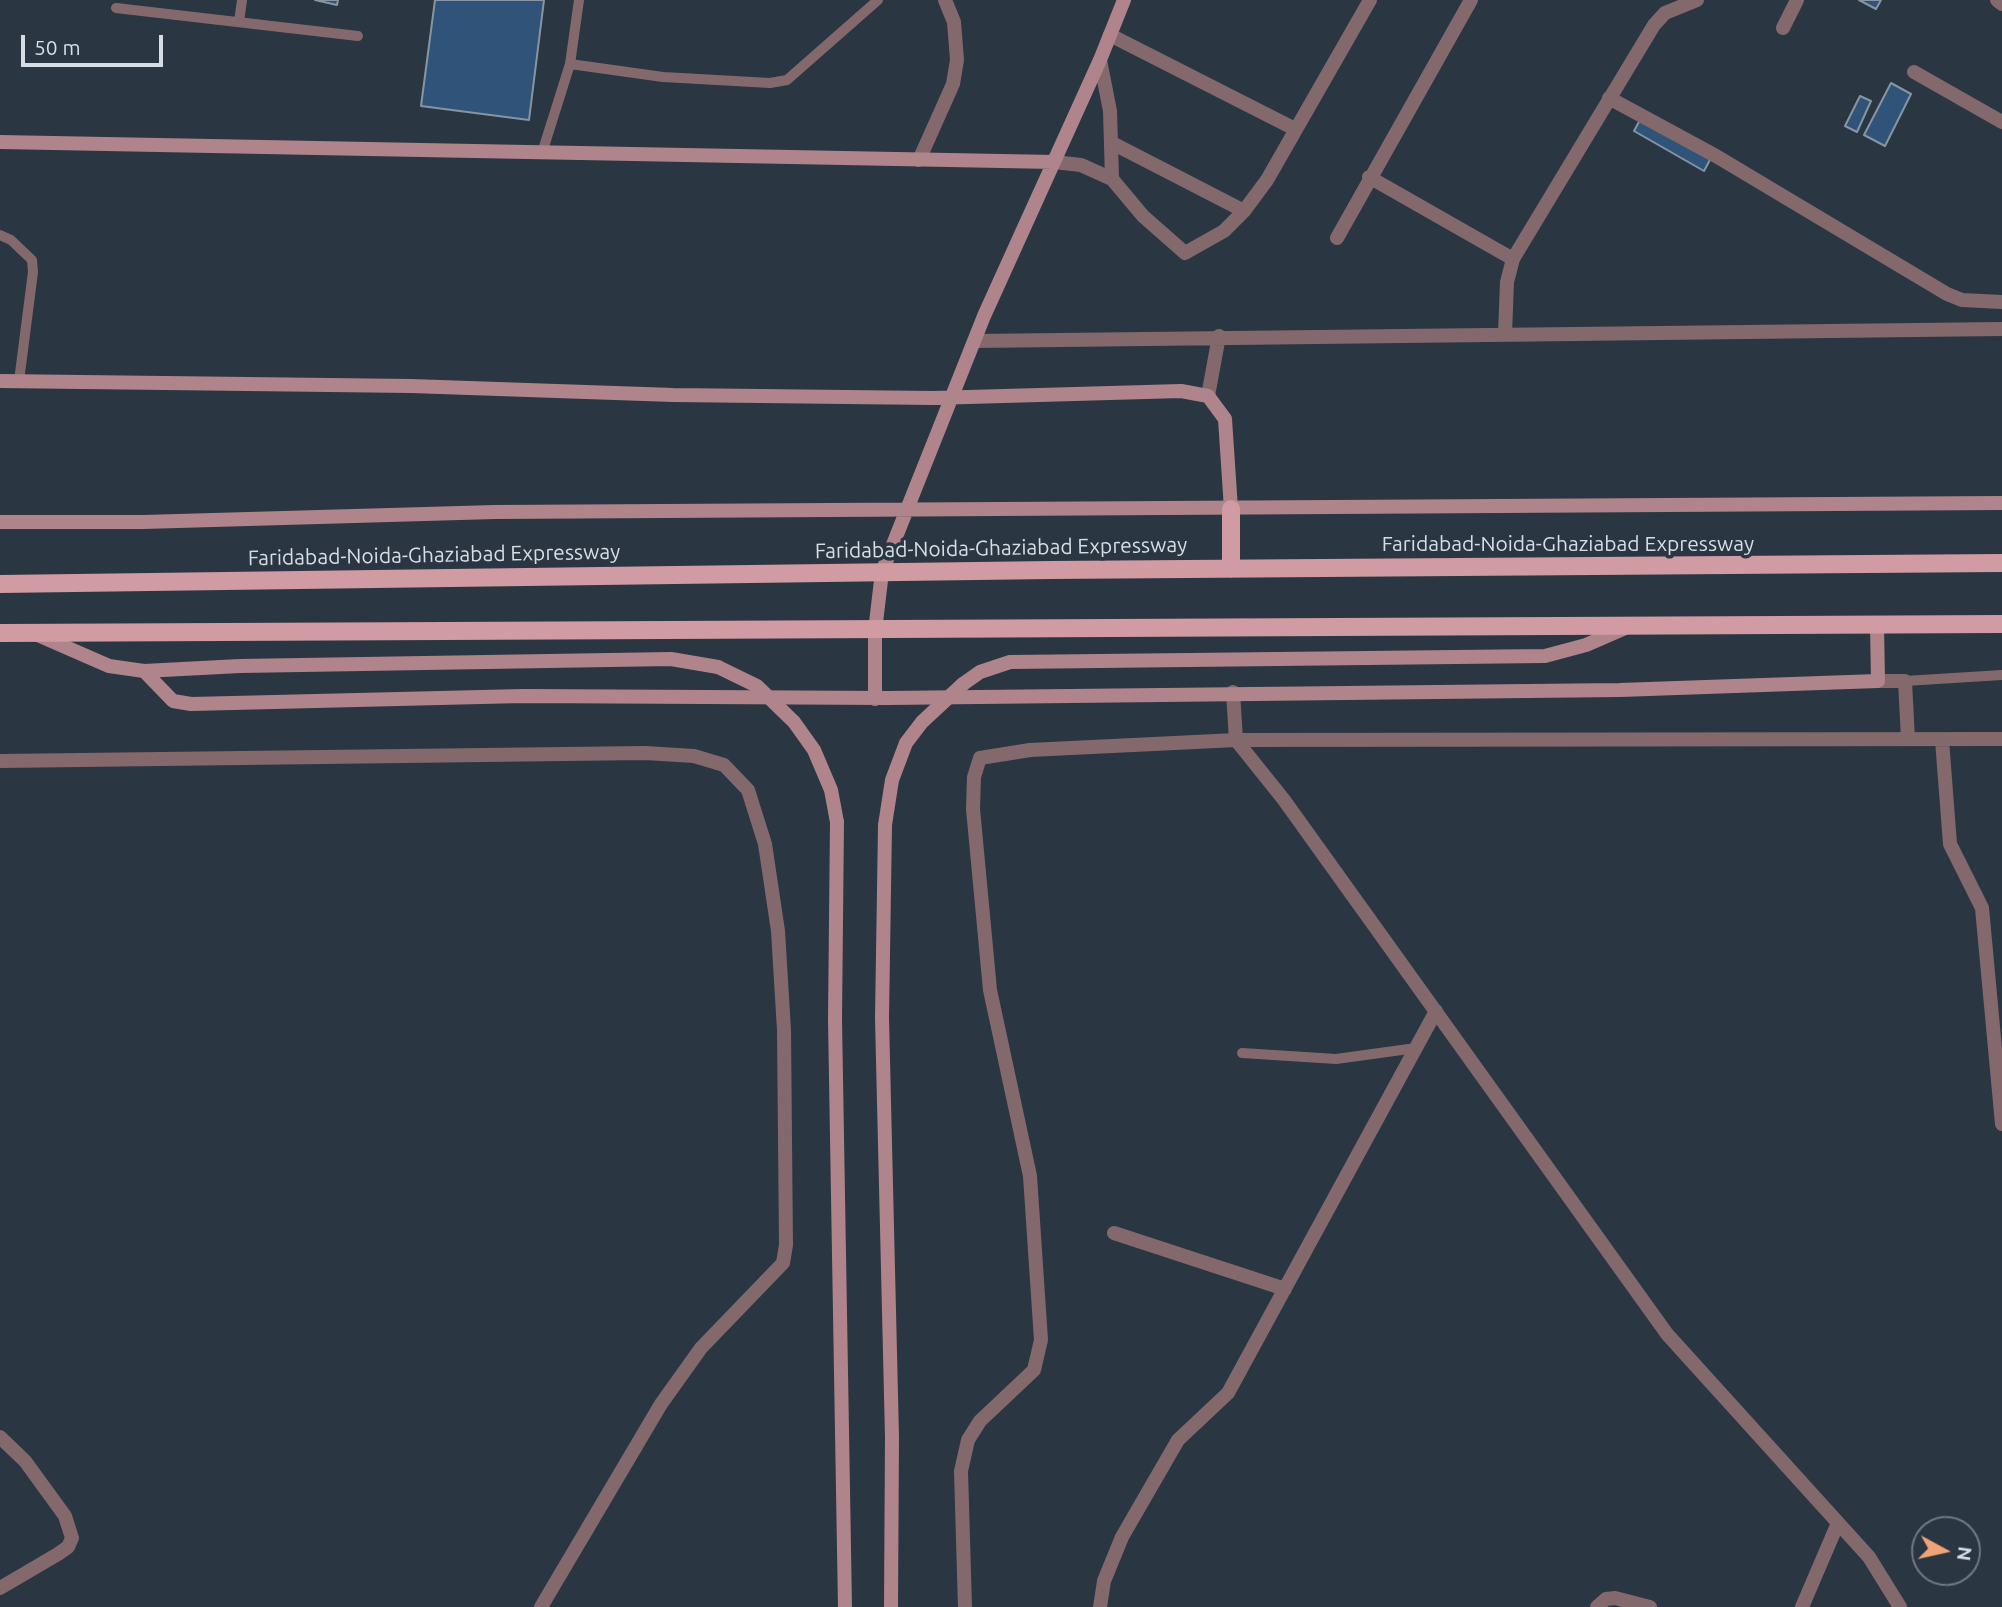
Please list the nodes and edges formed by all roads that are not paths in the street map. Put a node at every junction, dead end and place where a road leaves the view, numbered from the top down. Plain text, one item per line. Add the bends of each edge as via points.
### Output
1 (242, 0) edge
2 (579, 0) edge
3 (878, 0) edge
4 (945, 0) edge
5 (1124, 0) edge
6 (1370, 0) edge
7 (1471, 0) edge
8 (1697, 0) edge
9 (1797, 0) edge
10 (1997, 0) edge
11 (2002, 4) edge
12 (116, 8) dead end
13 (239, 22) junction
14 (1783, 28) dead end
15 (1110, 35) junction
16 (358, 36) dead end
17 (1100, 60) junction
18 (570, 64) junction
19 (1914, 72) dead end
20 (1609, 98) junction
21 (2002, 122) edge
22 (1295, 129) junction
23 (0, 142) edge
24 (1112, 143) junction
25 (542, 153) junction
26 (919, 160) junction
27 (1054, 162) junction
28 (1369, 177) junction
29 (1112, 179) junction
30 (1244, 211) junction
31 (0, 235) edge
32 (1337, 239) dead end
33 (1513, 259) junction
34 (2002, 302) edge
35 (2002, 329) edge
36 (1505, 334) junction
37 (1219, 336) junction
38 (975, 341) junction
39 (0, 381) edge
40 (19, 382) junction
41 (1208, 396) junction
42 (953, 397) junction
43 (2002, 503) edge
44 (908, 509) junction
45 (1231, 509) junction
46 (0, 522) edge
47 (2002, 563) edge
48 (1231, 569) junction
49 (882, 572) junction
50 (0, 583) edge
51 (2002, 624) edge
52 (1877, 625) junction
53 (1626, 627) junction
54 (874, 631) junction
55 (0, 633) edge
56 (34, 633) junction
57 (144, 671) junction
58 (2002, 675) edge
59 (1878, 681) junction
60 (1905, 681) junction
61 (1233, 692) junction
62 (947, 697) junction
63 (875, 699) junction
64 (1908, 739) junction
65 (2002, 739) edge
66 (1236, 740) junction
67 (1942, 740) junction
68 (0, 761) edge
69 (1436, 1011) junction
70 (1998, 1039) edge
71 (1416, 1048) junction
72 (1242, 1053) dead end
73 (2002, 1124) edge
74 (1114, 1233) dead end
75 (1284, 1289) junction
76 (0, 1437) edge
77 (1838, 1523) junction
78 (0, 1588) edge
79 (541, 1607) edge
80 (845, 1607) edge
81 (891, 1607) edge
82 (965, 1607) edge
83 (1100, 1607) edge
84 (1597, 1607) edge
85 (1650, 1607) edge
86 (1802, 1607) edge
87 (1900, 1607) edge

1 - 13 lane
2 - 18 lane
3 - 18 lane via 787,80 663,78
4 - 26 street via 954,22 957,60 953,84
5 - 15 street
6 - 22 street
7 - 28 street
8 - 20 street via 1665,13 1654,24
9 - 14 street
10 - 11 street
12 - 13 lane
13 - 16 lane
15 - 17 street
15 - 22 street
17 - 24 street
17 - 27 street
18 - 25 lane
19 - 21 street
20 - 33 street
20 - 34 street via 1716,156 1947,294 1962,300
22 - 30 street
23 - 25 street
24 - 29 street
24 - 30 street
25 - 26 street
26 - 27 street
27 - 29 street via 1081,165
27 - 38 street
28 - 32 street
28 - 33 street
29 - 30 street via 1143,216 1185,253 1224,231
31 - 40 lane via 32,260
33 - 36 street via 1507,282
35 - 36 street
36 - 37 street
37 - 38 street
37 - 41 street
38 - 42 street
39 - 40 street
40 - 42 street
41 - 42 street via 1181,391
41 - 45 street via 1225,419
42 - 44 street
43 - 45 street
44 - 45 street
44 - 46 street
44 - 49 street
45 - 48 main road
47 - 48 main road, Faridabad-Noida-Ghaziabad Expressway
48 - 49 main road, Faridabad-Noida-Ghaziabad Expressway
49 - 50 main road, Faridabad-Noida-Ghaziabad Expressway
49 - 54 street
51 - 52 main road
52 - 53 main road
52 - 59 street
53 - 54 main road
53 - 62 street, bridge via 1545,656 1010,662 980,672
54 - 56 main road
54 - 63 street
55 - 56 main road
56 - 57 street via 109,666
57 - 63 street via 173,701 191,704 523,696
57 - 80 street, bridge via 671,659 718,667 757,686 794,722 814,750 831,790 836,822
58 - 60 lane
59 - 60 street
59 - 61 street via 1620,690
60 - 64 street
61 - 62 street
61 - 66 street
62 - 63 street
62 - 81 street, bridge via 906,743 892,780 886,825 882,1018 892,1437
64 - 66 street
64 - 67 street
65 - 67 street
66 - 69 street
66 - 82 street via 1030,750 980,758 974,777 990,990 1030,1176 1041,1340 1034,1370 980,1421 968,1440 961,1471
67 - 70 street via 1950,844 1982,908
68 - 79 street via 645,753 694,756 724,765 748,790 765,844 778,931 784,1044 783,1263 701,1348 661,1404
69 - 71 street
69 - 77 street via 1667,1334
70 - 73 street
71 - 72 lane via 1324,1059
71 - 75 street
74 - 75 street
75 - 83 street via 1228,1393 1178,1440 1122,1537 1104,1581
76 - 78 street via 25,1461 65,1516 72,1538 58,1554
77 - 86 street
77 - 87 street via 1869,1557
84 - 85 street via 1615,1598

